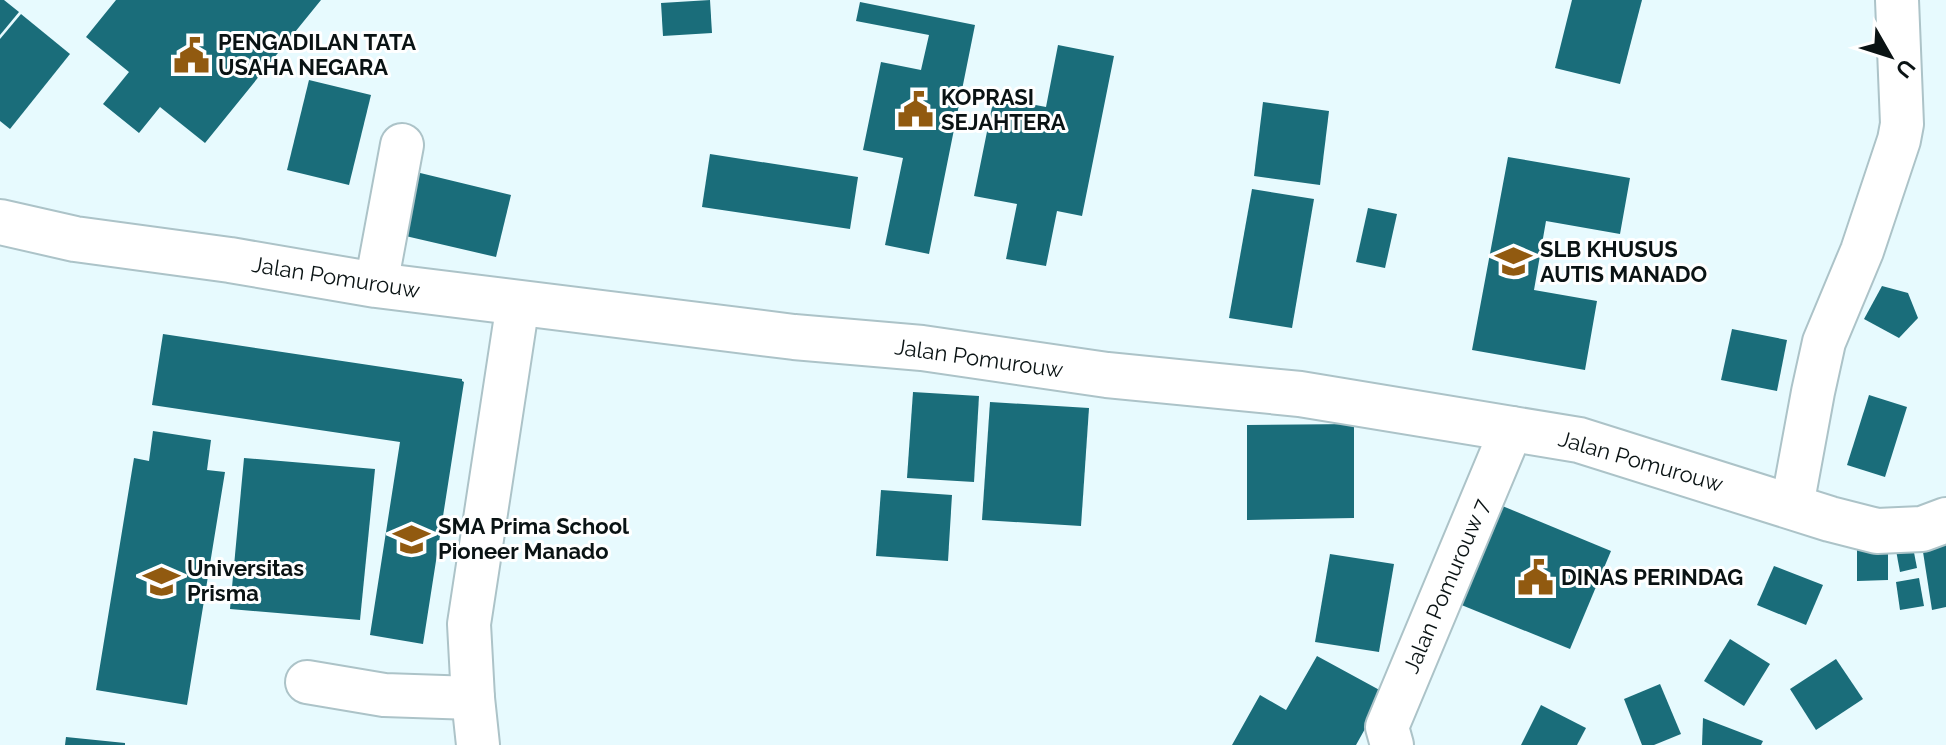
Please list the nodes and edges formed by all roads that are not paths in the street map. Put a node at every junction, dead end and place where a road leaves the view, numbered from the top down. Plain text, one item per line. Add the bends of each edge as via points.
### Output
1 (1897, 0) edge
2 (402, 145) dead end
3 (0, 222) edge
4 (376, 285) junction
5 (518, 303) junction
6 (1512, 428) junction
7 (1792, 506) junction
8 (1946, 520) edge
9 (307, 682) dead end
10 (473, 698) junction
11 (478, 745) edge
12 (1392, 745) edge

1 - 7 street via 1899,140 1824,342
2 - 4 street
3 - 4 main road, Jalan Pomurouw via 75,239
4 - 5 main road, Jalan Pomurouw
5 - 6 main road, Jalan Pomurouw via 1300,394
5 - 10 street via 469,624
6 - 7 main road, Jalan Pomurouw via 1579,440
6 - 12 street, Jalan Pomurouw 7 via 1387,727
7 - 8 main road, Jalan Pomurouw via 1877,531 1922,529
9 - 10 street via 384,695
10 - 11 street

